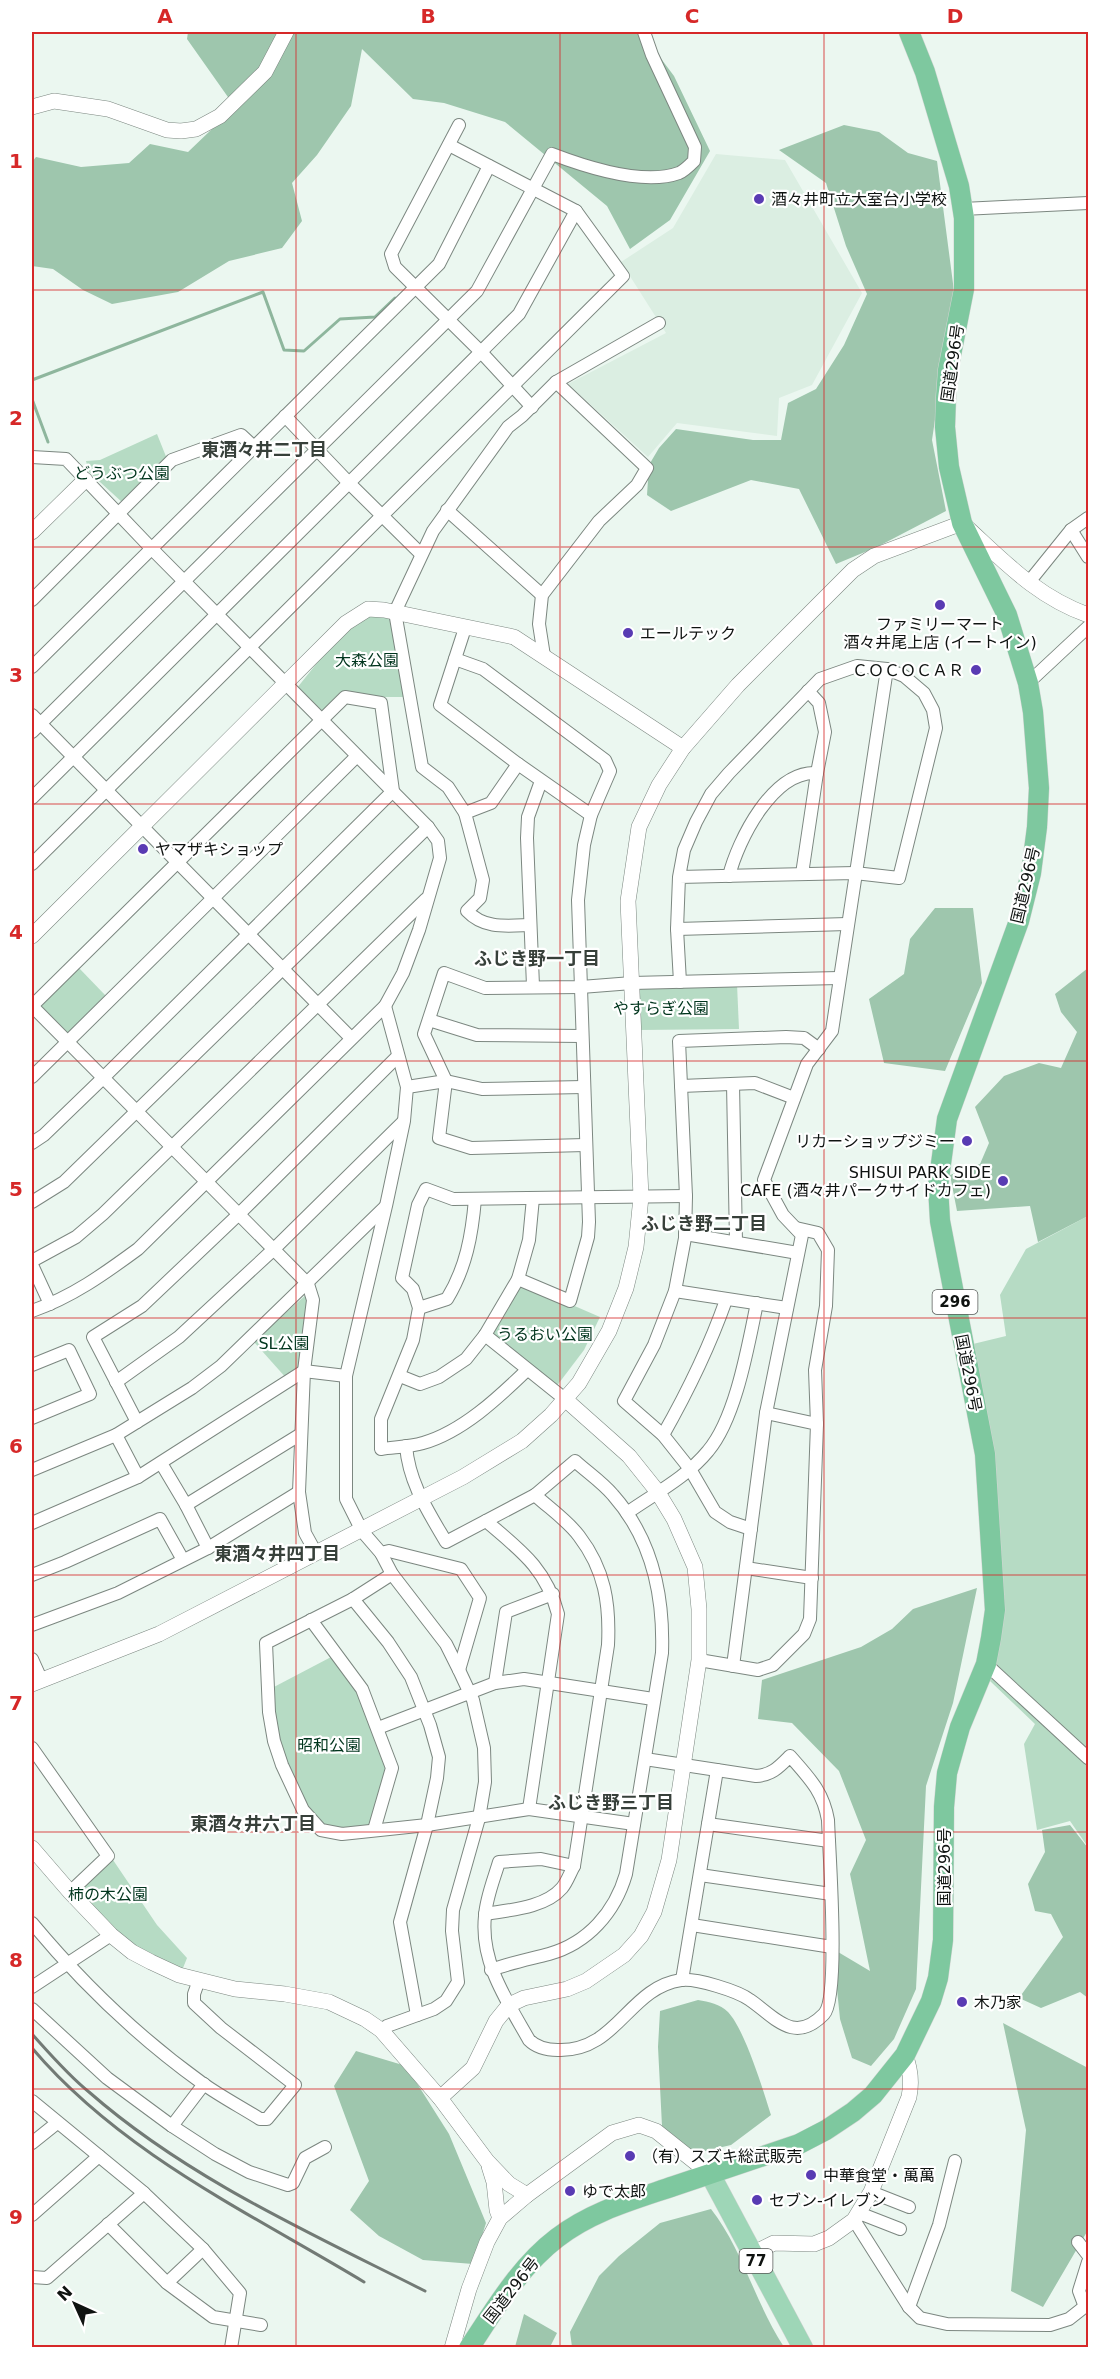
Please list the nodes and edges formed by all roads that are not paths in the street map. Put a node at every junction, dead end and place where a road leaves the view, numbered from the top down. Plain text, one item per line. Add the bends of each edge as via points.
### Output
1 (286, 32) edge
2 (644, 32) edge
3 (909, 32) edge
4 (32, 107) edge
5 (459, 125) dead end
6 (449, 145) junction
7 (489, 166) junction
8 (533, 189) junction
9 (1089, 203) edge
10 (963, 209) junction
11 (576, 211) junction
12 (414, 288) junction
13 (449, 320) junction
14 (659, 323) dead end
15 (481, 352) junction
16 (556, 382) junction
17 (512, 386) junction
18 (532, 407) junction
19 (285, 416) junction
20 (254, 447) junction
21 (316, 450) junction
22 (33, 459) edge
23 (85, 480) junction
24 (349, 483) junction
25 (447, 510) junction
26 (118, 514) junction
27 (381, 516) junction
28 (1089, 518) edge
29 (962, 523) junction
30 (1071, 530) junction
31 (32, 532) edge
32 (151, 548) junction
33 (421, 554) junction
34 (1089, 557) edge
35 (185, 582) junction
36 (1029, 582) junction
37 (542, 595) junction
38 (32, 600) edge
39 (395, 612) junction
40 (218, 614) junction
41 (1089, 615) edge
42 (1089, 627) edge
43 (465, 628) junction
44 (249, 647) junction
45 (544, 656) junction
46 (455, 659) junction
47 (32, 667) edge
48 (886, 669) junction
49 (1028, 683) junction
50 (286, 685) junction
51 (808, 691) junction
52 (322, 721) junction
53 (34, 724) edge
54 (683, 748) junction
55 (357, 756) junction
56 (73, 757) junction
57 (518, 764) junction
58 (817, 773) junction
59 (541, 781) junction
60 (106, 790) junction
61 (393, 791) junction
62 (32, 798) edge
63 (465, 813) junction
64 (591, 815) junction
65 (142, 827) junction
66 (428, 827) junction
67 (178, 863) junction
68 (32, 864) edge
69 (855, 873) junction
70 (802, 874) junction
71 (679, 876) junction
72 (729, 876) junction
73 (427, 898) junction
74 (213, 899) junction
75 (847, 924) junction
76 (529, 925) junction
77 (678, 929) junction
78 (247, 933) junction
79 (32, 936) edge
80 (282, 969) junction
81 (839, 978) junction
82 (680, 982) junction
83 (632, 983) junction
84 (533, 986) junction
85 (581, 987) junction
86 (318, 1005) junction
87 (32, 1006) edge
88 (384, 1006) junction
89 (429, 1020) junction
90 (582, 1036) junction
91 (351, 1038) junction
92 (68, 1042) junction
93 (819, 1049) junction
94 (398, 1056) junction
95 (32, 1077) edge
96 (103, 1078) junction
97 (446, 1081) junction
98 (733, 1084) junction
99 (681, 1086) junction
100 (407, 1087) junction
101 (583, 1087) junction
102 (794, 1098) junction
103 (138, 1111) junction
104 (404, 1121) junction
105 (32, 1143) edge
106 (585, 1145) junction
107 (174, 1147) junction
108 (207, 1180) junction
109 (686, 1196) junction
110 (587, 1197) junction
111 (641, 1197) junction
112 (533, 1198) junction
113 (475, 1199) junction
114 (32, 1203) edge
115 (386, 1206) junction
116 (239, 1214) junction
117 (796, 1228) junction
118 (685, 1234) junction
119 (736, 1242) junction
120 (274, 1249) junction
121 (798, 1252) junction
122 (32, 1263) edge
123 (518, 1279) junction
124 (308, 1284) junction
125 (675, 1291) junction
126 (726, 1300) junction
127 (757, 1303) junction
128 (50, 1304) junction
129 (419, 1308) junction
130 (787, 1308) junction
131 (32, 1311) edge
132 (485, 1335) junction
133 (32, 1365) edge
134 (526, 1370) junction
135 (304, 1371) junction
136 (346, 1376) junction
137 (400, 1376) junction
138 (116, 1383) junction
139 (566, 1400) junction
140 (766, 1413) junction
141 (32, 1418) edge
142 (137, 1422) junction
143 (817, 1424) junction
144 (301, 1434) junction
145 (116, 1435) junction
146 (663, 1435) junction
147 (406, 1446) junction
148 (161, 1463) junction
149 (690, 1469) junction
150 (32, 1470) edge
151 (138, 1477) junction
152 (657, 1491) junction
153 (299, 1492) junction
154 (535, 1495) junction
155 (421, 1499) junction
156 (186, 1505) junction
157 (627, 1513) junction
158 (486, 1521) junction
159 (32, 1523) edge
160 (751, 1529) junction
161 (362, 1531) junction
162 (208, 1548) junction
163 (316, 1553) junction
164 (381, 1553) junction
165 (183, 1560) junction
166 (746, 1568) junction
167 (392, 1574) junction
168 (32, 1575) edge
169 (812, 1578) junction
170 (553, 1594) junction
171 (353, 1599) junction
172 (311, 1620) junction
173 (32, 1625) edge
174 (32, 1659) edge
175 (699, 1660) junction
176 (986, 1664) junction
177 (733, 1666) junction
178 (459, 1670) junction
179 (36, 1681) edge
180 (495, 1683) junction
181 (549, 1684) junction
182 (601, 1691) junction
183 (470, 1693) junction
184 (653, 1699) junction
185 (424, 1710) junction
186 (378, 1728) junction
187 (32, 1748) edge
188 (1089, 1758) edge
189 (645, 1759) junction
190 (682, 1764) junction
191 (717, 1770) junction
192 (530, 1809) junction
193 (582, 1817) junction
194 (479, 1818) junction
195 (634, 1824) junction
196 (708, 1824) junction
197 (427, 1825) junction
198 (374, 1830) junction
199 (829, 1841) junction
200 (32, 1848) edge
201 (574, 1866) junction
202 (700, 1875) junction
203 (70, 1893) junction
204 (831, 1894) junction
205 (484, 1914) junction
206 (32, 1923) edge
207 (692, 1925) junction
208 (111, 1935) junction
209 (832, 1947) junction
210 (66, 1964) junction
211 (491, 1970) junction
212 (199, 1980) junction
213 (682, 1980) junction
214 (32, 1987) edge
215 (509, 2005) junction
216 (32, 2009) edge
217 (417, 2015) junction
218 (381, 2030) junction
219 (905, 2055) junction
220 (204, 2084) junction
221 (440, 2098) junction
222 (32, 2101) edge
223 (57, 2123) junction
224 (172, 2126) junction
225 (32, 2144) edge
226 (325, 2147) dead end
227 (99, 2156) junction
228 (487, 2161) junction
229 (955, 2161) dead end
230 (710, 2174) junction
231 (871, 2192) junction
232 (144, 2193) junction
233 (527, 2195) junction
234 (909, 2207) dead end
235 (32, 2215) edge
236 (857, 2216) junction
237 (500, 2218) junction
238 (108, 2224) junction
239 (900, 2229) dead end
240 (1078, 2242) dead end
241 (203, 2249) junction
242 (752, 2254) junction
243 (1089, 2255) edge
244 (1089, 2262) edge
245 (32, 2277) edge
246 (167, 2283) junction
247 (1087, 2305) edge
248 (909, 2307) junction
249 (234, 2321) junction
250 (261, 2325) dead end
251 (231, 2348) edge
252 (452, 2348) edge
253 (469, 2348) edge
254 (803, 2348) edge

1 - 4 street via 264,72 220,116 196,129 167,129 108,110 54,101
2 - 8 street via 695,147 694,161 680,172 648,177 612,173 552,154
3 - 10 highway, 国道296号 / 296 via 926,72
5 - 6 street
6 - 7 street
6 - 12 street via 391,254 395,267
7 - 8 street
7 - 12 street via 439,264
8 - 11 street
8 - 13 street via 477,291
9 - 10 street
10 - 29 highway, 国道296号 / 296 via 964,288 948,370 945,427 949,467
11 - 15 street via 519,314
11 - 17 street via 624,276
12 - 13 street
12 - 19 street
13 - 15 street
13 - 21 street
14 - 16 street
15 - 17 street
15 - 24 street
16 - 18 street
16 - 37 street via 647,468 637,485 598,521
17 - 18 street
17 - 27 street
18 - 25 street via 508,427
19 - 20 street
19 - 21 street
20 - 26 street via 241,435 172,460
20 - 32 street
21 - 24 street
21 - 35 street
22 - 23 street via 66,459
23 - 26 street
23 - 31 street
24 - 27 street
24 - 40 street
25 - 33 street
25 - 37 street
26 - 32 street
26 - 38 street
27 - 33 street
27 - 44 street
28 - 30 street
29 - 36 street
29 - 49 highway, 国道296号 / 296 via 1007,615
29 - 54 street via 874,556 853,570 738,685
30 - 34 street
30 - 36 street
32 - 35 street
32 - 47 street
33 - 39 street
35 - 40 street
35 - 53 street
36 - 41 street via 1064,606
37 - 45 street via 539,624
39 - 43 street
39 - 50 street via 368,609 357,614
39 - 63 street via 422,767 448,787
40 - 44 street
40 - 56 street
42 - 49 street
43 - 45 street via 514,637
43 - 46 street
44 - 50 street
44 - 60 street
45 - 54 street
46 - 57 street via 440,705
46 - 64 street via 483,669 605,760 610,771
48 - 51 street via 857,666 820,679
48 - 69 street
48 - 69 street via 904,676 924,693 936,728 899,878
49 - 176 highway, 国道296号 / 296 via 1039,788 1031,873 1019,921 947,1119 938,1186 940,1221 985,1454 995,1610
50 - 52 street
50 - 65 street
51 - 58 street via 819,703 825,732
51 - 71 street via 711,794 684,850
52 - 55 street
52 - 61 street via 345,697 381,703
52 - 67 street
53 - 56 street
54 - 83 street via 639,827 628,901
55 - 61 street
55 - 74 street
56 - 60 street
56 - 62 street
57 - 59 street
57 - 63 street via 491,803
58 - 70 street
58 - 72 street via 794,777 763,806 734,854
59 - 64 street
59 - 76 street via 528,817
60 - 65 street
60 - 68 street
61 - 66 street
61 - 78 street
63 - 76 street via 483,880 480,897 467,912 483,924
64 - 85 street via 578,900
65 - 67 street
65 - 79 street
66 - 73 street via 438,841 440,858
66 - 80 street
67 - 74 street
67 - 87 street
69 - 70 street
69 - 75 street
70 - 72 street
71 - 72 street
71 - 77 street
73 - 86 street
73 - 88 street via 403,973
74 - 78 street
74 - 92 street
75 - 77 street
75 - 81 street
76 - 84 street
77 - 82 street
78 - 80 street
78 - 96 street
80 - 86 street
80 - 103 street
81 - 82 street
81 - 93 street via 832,1032
82 - 83 street
83 - 85 street
83 - 111 street
84 - 85 street
84 - 89 street via 485,988 444,973
85 - 90 street
86 - 91 street
86 - 107 street
87 - 92 street
88 - 91 street
88 - 94 street
89 - 90 street via 477,1035
89 - 97 street via 424,1034
90 - 101 street
91 - 108 street
92 - 95 street
92 - 96 street
93 - 99 street via 804,1038 679,1041
93 - 102 street via 807,1064
94 - 100 street
94 - 116 street
96 - 103 street
96 - 105 street
97 - 100 street
97 - 101 street via 483,1089
97 - 106 street via 440,1138 471,1148
98 - 99 street
98 - 102 street via 755,1083
98 - 119 street
99 - 109 street
100 - 104 street
101 - 106 street
102 - 117 street via 764,1180 783,1215
103 - 107 street
103 - 114 street via 64,1182
104 - 115 street
104 - 120 street
106 - 110 street
107 - 108 street
107 - 122 street via 76,1237
108 - 116 street
108 - 128 street via 138,1249 94,1281
109 - 111 street
109 - 118 street
110 - 111 street
110 - 112 street
110 - 123 street via 588,1237 570,1301
111 - 139 street via 636,1247 618,1309 590,1367
112 - 113 street
112 - 123 street via 529,1240
113 - 129 street via 472,1231 459,1279 447,1299
113 - 129 street via 453,1199 426,1189 418,1205 402,1278 413,1289
115 - 124 street
115 - 136 street
116 - 120 street
116 - 138 street via 141,1306 93,1337
117 - 121 street via 802,1234
117 - 143 street via 818,1233 828,1250 826,1306 815,1370
118 - 119 street
118 - 125 street
119 - 121 street
120 - 124 street
120 - 138 street via 179,1337
121 - 130 street
122 - 128 street
123 - 132 street
124 - 135 street via 313,1300
124 - 142 street via 221,1366
125 - 126 street
125 - 146 street via 654,1345 624,1401
126 - 127 street
126 - 146 street via 712,1339
127 - 130 street
127 - 149 street via 728,1416 709,1450
128 - 131 street
129 - 137 street
130 - 140 street
132 - 134 street
132 - 137 street via 466,1359 440,1377 420,1384
133 - 141 street via 69,1350 90,1394
134 - 139 street
134 - 147 street via 493,1402 455,1428 423,1443
135 - 136 street
135 - 144 street
135 - 148 street
136 - 161 street via 346,1499
137 - 147 street via 381,1419 381,1449
138 - 142 street
139 - 152 street via 629,1456
139 - 155 street via 510,1450
140 - 143 street
140 - 160 street
142 - 145 street
143 - 169 street
144 - 153 street
144 - 156 street
145 - 150 street
145 - 151 street
146 - 149 street
147 - 155 street via 408,1465
148 - 151 street
148 - 156 street
149 - 152 street
149 - 160 street via 715,1512 729,1522
151 - 159 street
152 - 157 street
152 - 175 street via 695,1567
153 - 162 street
153 - 163 street via 305,1533
154 - 157 street via 574,1461 611,1493
154 - 158 street
154 - 182 street via 578,1535 591,1554 604,1587 609,1622
155 - 158 street via 446,1542
155 - 161 street
156 - 162 street
157 - 184 street via 650,1556 661,1602 662,1653
158 - 170 street via 532,1560
160 - 166 street
161 - 163 street
161 - 164 street
162 - 165 street
163 - 179 street via 159,1634
164 - 167 street
164 - 178 street via 389,1551 461,1569 480,1598
165 - 168 street via 160,1520
165 - 173 street via 118,1593
166 - 169 street
166 - 177 street
167 - 171 street
167 - 178 street via 446,1644
169 - 177 street via 810,1619 804,1634 773,1665 758,1670
170 - 180 street via 506,1612
170 - 181 street via 558,1614
171 - 172 street
171 - 185 street via 411,1677
172 - 186 street via 362,1689
172 - 198 street via 266,1643 274,1741 303,1810 321,1830 342,1834
174 - 179 street
175 - 177 street
175 - 190 street
176 - 188 street
176 - 219 highway, 国道296号 / 296 via 960,1727 947,1773 943,1940 938,1978
178 - 183 street
180 - 181 street via 524,1679
180 - 183 street
181 - 182 street
181 - 192 street
182 - 184 street
182 - 193 street
183 - 185 street
183 - 194 street via 484,1748 485,1782
184 - 189 street
185 - 186 street
185 - 197 street via 439,1757
186 - 198 street via 392,1768
187 - 203 street via 108,1856
189 - 190 street
189 - 195 street
190 - 191 street
190 - 215 street via 669,1860 654,1912 641,1936 624,1955 586,1981
191 - 196 street
191 - 199 street via 766,1775 790,1756 818,1788 825,1804
192 - 193 street
192 - 194 street
193 - 195 street
193 - 201 street
194 - 197 street
194 - 217 street via 453,1910 458,1982 446,2001
195 - 211 street via 621,1892 599,1923 568,1947
196 - 199 street
196 - 202 street
197 - 198 street
197 - 217 street via 400,1922
199 - 204 street
200 - 203 street
201 - 205 street via 561,1888 547,1899
201 - 205 street via 541,1858 499,1862
202 - 204 street
202 - 207 street
203 - 208 street
204 - 209 street
205 - 211 street via 484,1944
206 - 210 street
207 - 209 street
207 - 213 street
208 - 210 street
208 - 212 street via 151,1962
209 - 213 street via 826,2012 805,2028 780,2024 737,1993
210 - 214 street
210 - 220 street via 146,2040
211 - 215 street
212 - 218 street via 329,2002
212 - 220 street via 194,2003 295,2085 267,2119 260,2119
213 - 215 street via 652,1990 604,2037 568,2050 535,2045
215 - 221 street via 496,2021 473,2068
216 - 224 street via 107,2078
217 - 218 street
218 - 221 street
219 - 230 highway, 国道296号 / 296 via 873,2095 826,2130 799,2144
219 - 231 street via 912,2085
220 - 224 street
221 - 228 street
222 - 223 street
223 - 225 street
223 - 227 street
224 - 226 street via 249,2172 288,2185 293,2183 305,2158
227 - 232 street
227 - 235 street
228 - 233 street via 509,2184
228 - 237 street
229 - 248 street via 939,2225
230 - 233 street via 656,2131 639,2125 612,2133
230 - 242 main road, 77
230 - 253 highway, 国道296号 / 296 via 612,2207 556,2238 521,2274
231 - 234 street
231 - 236 street
232 - 238 street
232 - 241 street
233 - 237 street
236 - 239 street
236 - 242 street via 829,2238 814,2244 774,2243
236 - 248 street
237 - 252 street via 469,2289
238 - 245 street via 47,2278
238 - 246 street
240 - 243 street
241 - 246 street
241 - 249 street via 240,2293
242 - 254 main road, 77
244 - 247 street via 1079,2291
246 - 249 street via 213,2317
247 - 248 street via 1069,2319 1050,2325 932,2322 920,2318
249 - 250 street
249 - 251 street

